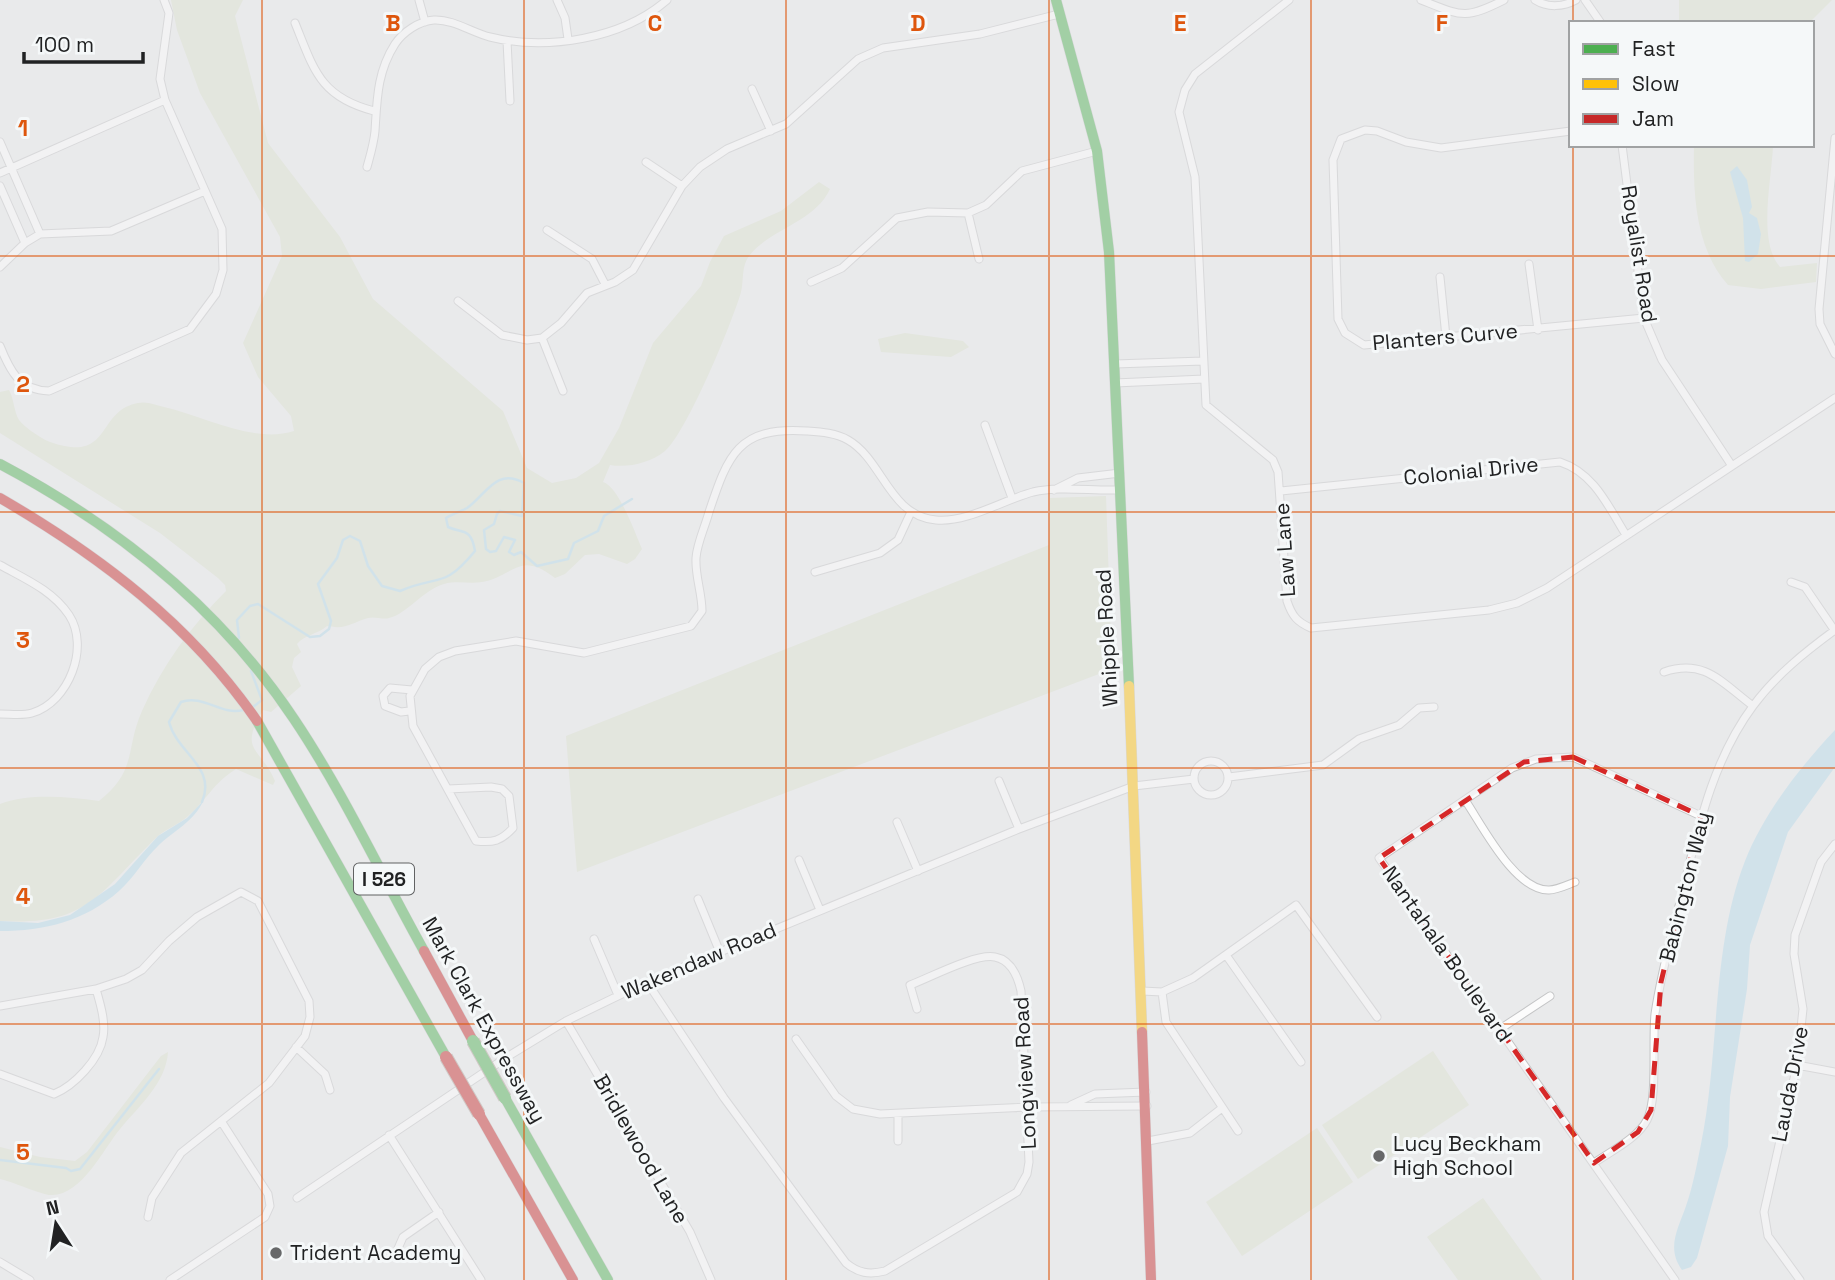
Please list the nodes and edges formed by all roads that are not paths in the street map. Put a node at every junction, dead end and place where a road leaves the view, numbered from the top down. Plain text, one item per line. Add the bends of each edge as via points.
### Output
1 (164, 0) edge
2 (419, 0) edge
3 (556, 0) edge
4 (667, 0) edge
5 (1056, 0) edge
6 (1289, 0) edge
7 (1421, 0) edge
8 (1504, 0) edge
9 (1535, 0) edge
10 (1576, 0) edge
11 (1585, 0) edge
12 (1059, 14) junction
13 (1600, 21) edge
14 (425, 22) junction
15 (295, 23) dead end
16 (568, 40) junction
17 (507, 41) junction
18 (752, 89) dead end
19 (165, 100) junction
20 (510, 101) dead end
21 (374, 111) junction
22 (771, 131) junction
23 (1569, 131) edge
24 (1835, 138) edge
25 (0, 142) edge
26 (1622, 147) edge
27 (1097, 151) junction
28 (646, 162) dead end
29 (11, 167) junction
30 (367, 167) dead end
31 (0, 173) edge
32 (0, 186) edge
33 (682, 186) junction
34 (205, 191) junction
35 (968, 213) junction
36 (547, 230) dead end
37 (40, 234) junction
38 (24, 243) junction
39 (979, 259) dead end
40 (1529, 264) dead end
41 (0, 267) edge
42 (1440, 277) dead end
43 (811, 282) dead end
44 (604, 284) junction
45 (458, 301) dead end
46 (1644, 318) junction
47 (1538, 330) junction
48 (1446, 337) junction
49 (542, 338) junction
50 (0, 346) edge
51 (1835, 354) edge
52 (1203, 361) junction
53 (1115, 365) junction
54 (1204, 379) junction
55 (1115, 383) junction
56 (563, 391) dead end
57 (1835, 398) edge
58 (985, 425) dead end
59 (0, 464) edge
60 (1732, 467) junction
61 (1119, 473) junction
62 (1053, 490) junction
63 (1118, 490) junction
64 (1281, 491) junction
65 (0, 498) edge
66 (1012, 498) junction
67 (911, 512) junction
68 (1626, 535) junction
69 (0, 565) edge
70 (815, 572) dead end
71 (1791, 582) dead end
72 (1835, 630) edge
73 (1664, 672) dead end
74 (412, 690) junction
75 (1753, 706) junction
76 (1434, 707) dead end
77 (410, 711) junction
78 (0, 714) edge
79 (1229, 777) junction
80 (1194, 779) junction
81 (999, 781) dead end
82 (1134, 786) junction
83 (448, 789) junction
84 (1465, 800) junction
85 (1701, 816) junction
86 (897, 822) dead end
87 (1019, 829) junction
88 (1835, 844) edge
89 (799, 860) dead end
90 (918, 871) junction
91 (1575, 882) dead end
92 (698, 900) dead end
93 (820, 910) junction
94 (594, 939) dead end
95 (719, 950) junction
96 (1226, 955) junction
97 (647, 982) junction
98 (96, 989) junction
99 (1142, 991) junction
100 (1162, 992) junction
101 (618, 996) junction
102 (1550, 996) dead end
103 (0, 1006) edge
104 (916, 1009) dead end
105 (1377, 1017) dead end
106 (566, 1021) junction
107 (1500, 1029) junction
108 (796, 1040) dead end
109 (296, 1047) junction
110 (1301, 1062) dead end
111 (1797, 1065) junction
112 (1835, 1072) edge
113 (0, 1074) edge
114 (330, 1090) dead end
115 (1146, 1092) junction
116 (1147, 1106) junction
117 (1028, 1107) junction
118 (1068, 1107) junction
119 (1222, 1108) junction
120 (898, 1115) junction
121 (222, 1121) junction
122 (1238, 1131) dead end
123 (389, 1135) junction
124 (898, 1141) dead end
125 (1148, 1141) junction
126 (1594, 1163) junction
127 (297, 1198) dead end
128 (439, 1212) junction
129 (148, 1217) dead end
130 (396, 1253) dead end
131 (0, 1262) edge
132 (30, 1280) edge
133 (170, 1280) edge
134 (481, 1280) edge
135 (573, 1280) edge
136 (608, 1280) edge
137 (711, 1280) edge
138 (1151, 1280) edge
139 (1675, 1280) edge
140 (1800, 1280) edge

1 - 19 street via 169,13 160,79
2 - 14 street
3 - 16 street
4 - 16 street via 637,21
5 - 12 main road, Whipple Road
6 - 52 street, Law Lane via 1195,74 1185,90 1180,112 1195,177
7 - 8 street via 1472,15
9 - 10 street via 1562,6
11 - 13 street
12 - 22 street via 980,34 883,48 858,60 786,124
12 - 27 main road, Whipple Road
14 - 17 street via 448,22
14 - 21 street via 405,31 395,45 380,75
15 - 21 street via 312,67 328,89 348,104
16 - 17 street
17 - 20 street
18 - 22 street
19 - 29 street
19 - 34 street
21 - 30 street via 375,132
22 - 33 street via 713,157
23 - 48 street, Planters Curve via 1441,148 1377,131 1365,130 1341,139 1333,160 1338,319 1345,333 1364,345
24 - 51 street via 1819,309 1820,324
25 - 29 street
26 - 46 street, Royalist Road
27 - 35 street via 1022,171 986,205
27 - 53 main road, Whipple Road
28 - 33 street
29 - 31 street
29 - 37 street
32 - 38 street
33 - 44 street via 642,260 623,278
34 - 37 street via 111,231
34 - 50 street via 222,229 223,271 216,294 190,329 48,391 36,391 13,377
35 - 39 street
35 - 43 street via 928,212 897,218 842,268
36 - 44 street via 592,259
37 - 38 street
38 - 41 street
40 - 47 street
42 - 48 street
44 - 49 street via 587,293
45 - 49 street via 502,335
46 - 47 street, Planters Curve
46 - 60 street, Royalist Road via 1662,359
47 - 48 street, Planters Curve
49 - 56 street
52 - 53 street
52 - 54 street, Law Lane
53 - 55 main road, Whipple Road
54 - 55 street
54 - 64 street, Law Lane via 1206,405 1273,460
55 - 61 main road, Whipple Road
57 - 60 street, Law Lane
58 - 66 street
59 - 136 main road, Mark Clark Expressway / I 526, bridge via 106,527 192,597 294,719
60 - 68 street, Law Lane
61 - 62 street via 1078,478
61 - 63 main road, Whipple Road
62 - 63 street
62 - 66 street
63 - 82 main road, Whipple Road
64 - 68 street, Colonial Drive via 1560,462 1588,476
64 - 68 street, Law Lane via 1287,601 1291,615 1311,628 1489,610 1517,603
65 - 135 main road, I 526, bridge via 85,549 170,618 215,665 271,742
66 - 67 street via 960,517 936,520
67 - 70 street via 898,540 880,553
67 - 74 street via 848,440 830,433 785,429 768,433 736,451 724,465 696,559 702,611 691,626 584,653 516,641 455,651 425,669
69 - 78 street via 50,593 70,616 78,640 72,673 58,697 32,713
71 - 72 street via 1805,587
72 - 75 street, Babington Way via 1786,670
73 - 75 street via 1697,667
74 - 77 street
74 - 77 street via 390,688 383,696 385,706
75 - 85 street, Babington Way via 1714,777
76 - 79 street via 1419,708 1399,725 1359,739 1323,765
77 - 83 street via 413,726
79 - 80 street via 1221,792 1210,795 1199,790
79 - 80 street via 1221,763 1210,761 1200,765
80 - 82 street, Wakendaw Road
81 - 87 street
82 - 87 street, Wakendaw Road
82 - 99 main road, Whipple Road
83 - 83 street via 476,841 503,839 513,828 512,805 502,789
84 - 85 street, Nantahala Boulevard via 1524,762 1561,756 1573,757
84 - 91 street via 1519,878 1549,890
84 - 107 street, Nantahala Boulevard via 1379,858
85 - 126 street, Babington Way via 1656,1012 1651,1110 1638,1132
86 - 90 street
87 - 90 street, Wakendaw Road
88 - 111 street, Lauda Drive via 1821,862 1795,935 1803,1009
89 - 93 street
90 - 93 street, Wakendaw Road
92 - 95 street
93 - 95 street, Wakendaw Road
94 - 101 street
95 - 97 street, Wakendaw Road
96 - 100 street
96 - 105 street via 1296,905
96 - 110 street
97 - 101 street, Wakendaw Road
97 - 117 street, Longview Road via 724,1098 855,1270 885,1271 1017,1192 1029,1162
98 - 103 street
98 - 109 street via 142,970 197,918 241,892 258,901 305,989 310,1017
98 - 113 street via 104,1037 67,1089 54,1094
99 - 100 street
99 - 115 main road, Whipple Road
100 - 119 street via 1166,1023
101 - 106 street, Wakendaw Road
102 - 107 street
104 - 117 street, Longview Road via 910,985 980,958 996,957 1009,964 1021,991
106 - 123 street, Wakendaw Road
106 - 137 street, Bridlewood Lane via 690,1232
107 - 126 street, Nantahala Boulevard
108 - 120 street via 836,1096 853,1109
109 - 114 street via 325,1074
109 - 121 street via 269,1083
111 - 112 street
111 - 140 street, Lauda Drive via 1763,1212 1768,1236
115 - 116 main road, Whipple Road
115 - 118 street via 1095,1094
116 - 118 street
116 - 125 main road, Whipple Road
117 - 118 street
117 - 120 street
119 - 122 street
119 - 125 street via 1190,1133
120 - 124 street
121 - 129 street via 192,1142 170,1166 152,1198
121 - 133 street via 268,1194 270,1206 265,1217
123 - 127 street, Wakendaw Road
123 - 128 street
125 - 138 main road, Whipple Road
126 - 139 street, Nantahala Boulevard
128 - 130 street via 403,1237
128 - 134 street
131 - 132 street

